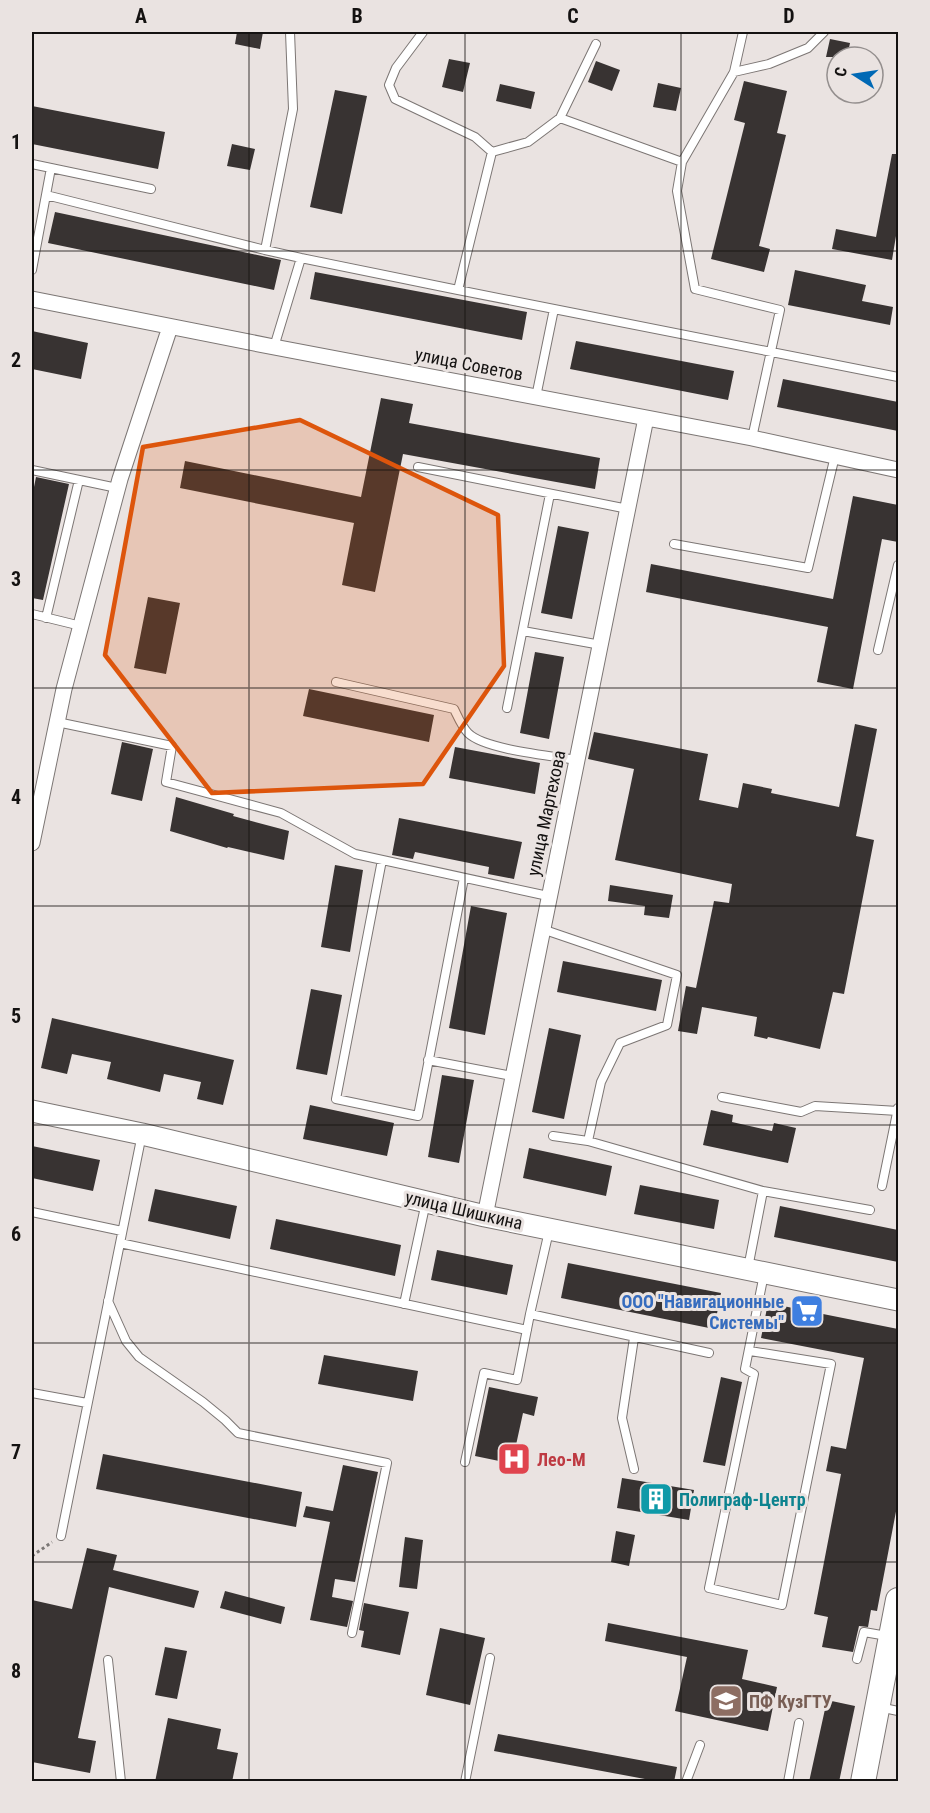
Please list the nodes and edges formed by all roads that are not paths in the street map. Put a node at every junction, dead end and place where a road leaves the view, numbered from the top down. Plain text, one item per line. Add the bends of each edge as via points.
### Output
1 (290, 32) edge
2 (423, 32) edge
3 (743, 32) edge
4 (824, 32) edge
5 (596, 44) dead end
6 (734, 72) junction
7 (560, 118) junction
8 (492, 152) junction
9 (682, 162) junction
10 (32, 164) edge
11 (51, 168) junction
12 (151, 189) dead end
13 (46, 195) junction
14 (265, 250) junction
15 (301, 258) junction
16 (32, 270) edge
17 (458, 290) junction
18 (32, 299) edge
19 (554, 309) junction
20 (170, 327) junction
21 (274, 347) junction
22 (771, 351) junction
23 (898, 377) edge
24 (536, 397) junction
25 (646, 418) junction
26 (752, 438) junction
27 (835, 456) junction
28 (418, 467) dead end
29 (32, 470) edge
30 (898, 470) edge
31 (79, 480) junction
32 (117, 488) junction
33 (550, 494) junction
34 (628, 509) junction
35 (674, 544) dead end
36 (898, 565) edge
37 (32, 614) edge
38 (46, 618) junction
39 (81, 626) junction
40 (523, 631) junction
41 (601, 645) junction
42 (878, 650) dead end
43 (336, 682) dead end
44 (507, 708) dead end
45 (57, 722) junction
46 (578, 760) junction
47 (32, 843) edge
48 (382, 860) junction
49 (464, 878) junction
50 (548, 896) junction
51 (542, 929) junction
52 (428, 1060) junction
53 (512, 1076) junction
54 (722, 1097) dead end
55 (898, 1108) edge
56 (32, 1111) edge
57 (142, 1134) junction
58 (553, 1136) dead end
59 (588, 1141) junction
60 (882, 1186) dead end
61 (763, 1191) junction
62 (426, 1202) junction
63 (870, 1210) dead end
64 (32, 1212) edge
65 (484, 1216) junction
66 (550, 1230) junction
67 (122, 1231) junction
68 (120, 1243) junction
69 (756, 1271) junction
70 (898, 1300) edge
71 (108, 1301) junction
72 (404, 1304) junction
73 (530, 1314) junction
74 (527, 1330) junction
75 (634, 1338) junction
76 (750, 1351) junction
77 (709, 1353) dead end
78 (32, 1393) edge
79 (87, 1403) junction
80 (465, 1462) dead end
81 (634, 1469) dead end
82 (61, 1536) road end
83 (898, 1600) edge
84 (352, 1632) dead end
85 (891, 1637) junction
86 (490, 1658) dead end
87 (857, 1659) dead end
88 (108, 1660) dead end
89 (888, 1708) edge
90 (800, 1723) dead end
91 (700, 1745) dead end
92 (121, 1782) edge
93 (465, 1782) edge
94 (686, 1782) edge
95 (788, 1782) edge
96 (863, 1782) edge

1 - 14 lane via 293,109
2 - 8 lane via 396,68 389,85 396,99 475,137
3 - 6 lane
4 - 6 lane via 808,48 769,64
5 - 7 lane
6 - 9 lane
7 - 8 lane via 528,142
7 - 9 lane
8 - 17 lane
9 - 22 lane via 677,191 695,289 780,310
10 - 11 lane
11 - 12 lane
11 - 13 lane
13 - 14 lane
13 - 16 lane
14 - 15 lane
15 - 17 lane
15 - 21 lane
17 - 19 lane
18 - 20 street, улица Советов
19 - 22 lane
19 - 24 lane
20 - 21 street, улица Советов
20 - 32 street
21 - 24 street, улица Советов
22 - 23 lane
22 - 26 lane
24 - 25 street, улица Советов
25 - 26 street, улица Советов
25 - 34 street, улица Мартехова
26 - 27 street, улица Советов
27 - 30 street, улица Советов
27 - 35 lane via 808,568
28 - 33 lane
29 - 31 lane
31 - 32 lane
31 - 38 lane
32 - 39 street
33 - 34 lane
33 - 40 lane
34 - 41 street, улица Мартехова
36 - 42 lane
37 - 38 lane
38 - 39 lane
39 - 45 street
40 - 41 lane
40 - 44 lane
41 - 46 street, улица Мартехова
43 - 46 lane via 454,709 469,733 494,746
45 - 47 street
45 - 48 lane via 171,746 166,782 281,813 355,854
46 - 50 street, улица Мартехова
48 - 49 lane
48 - 52 lane via 336,1099 418,1116
49 - 50 lane
49 - 52 lane
50 - 51 street, улица Мартехова
51 - 53 street, улица Мартехова
51 - 59 lane via 677,975 667,1025 620,1043 601,1082
52 - 53 lane
53 - 65 street, улица Мартехова
54 - 55 lane via 801,1112 816,1106
55 - 60 lane
56 - 57 main road, улица Шишкина
57 - 62 main road, улица Шишкина
57 - 67 lane
58 - 59 lane
59 - 61 lane
61 - 63 lane
61 - 69 lane
62 - 65 main road, улица Шишкина
62 - 72 lane
64 - 67 lane
65 - 66 main road, улица Шишкина
66 - 69 main road, улица Шишкина
66 - 73 lane
67 - 68 lane
68 - 71 lane
68 - 72 lane
69 - 70 main road, улица Шишкина
69 - 76 lane
71 - 79 lane
71 - 84 lane via 126,1341 140,1357 203,1402 238,1433 387,1463
72 - 74 lane
73 - 74 lane
73 - 75 lane
74 - 80 lane via 517,1380 484,1373
75 - 77 lane
75 - 81 lane via 622,1418
76 - 76 lane via 831,1365 782,1605 709,1588 754,1374 745,1369
78 - 79 lane
79 - 82 lane
83 - 85 main road
85 - 87 lane via 864,1632
85 - 89 main road
86 - 93 lane
88 - 92 lane
89 - 96 main road
90 - 95 lane
91 - 94 lane

